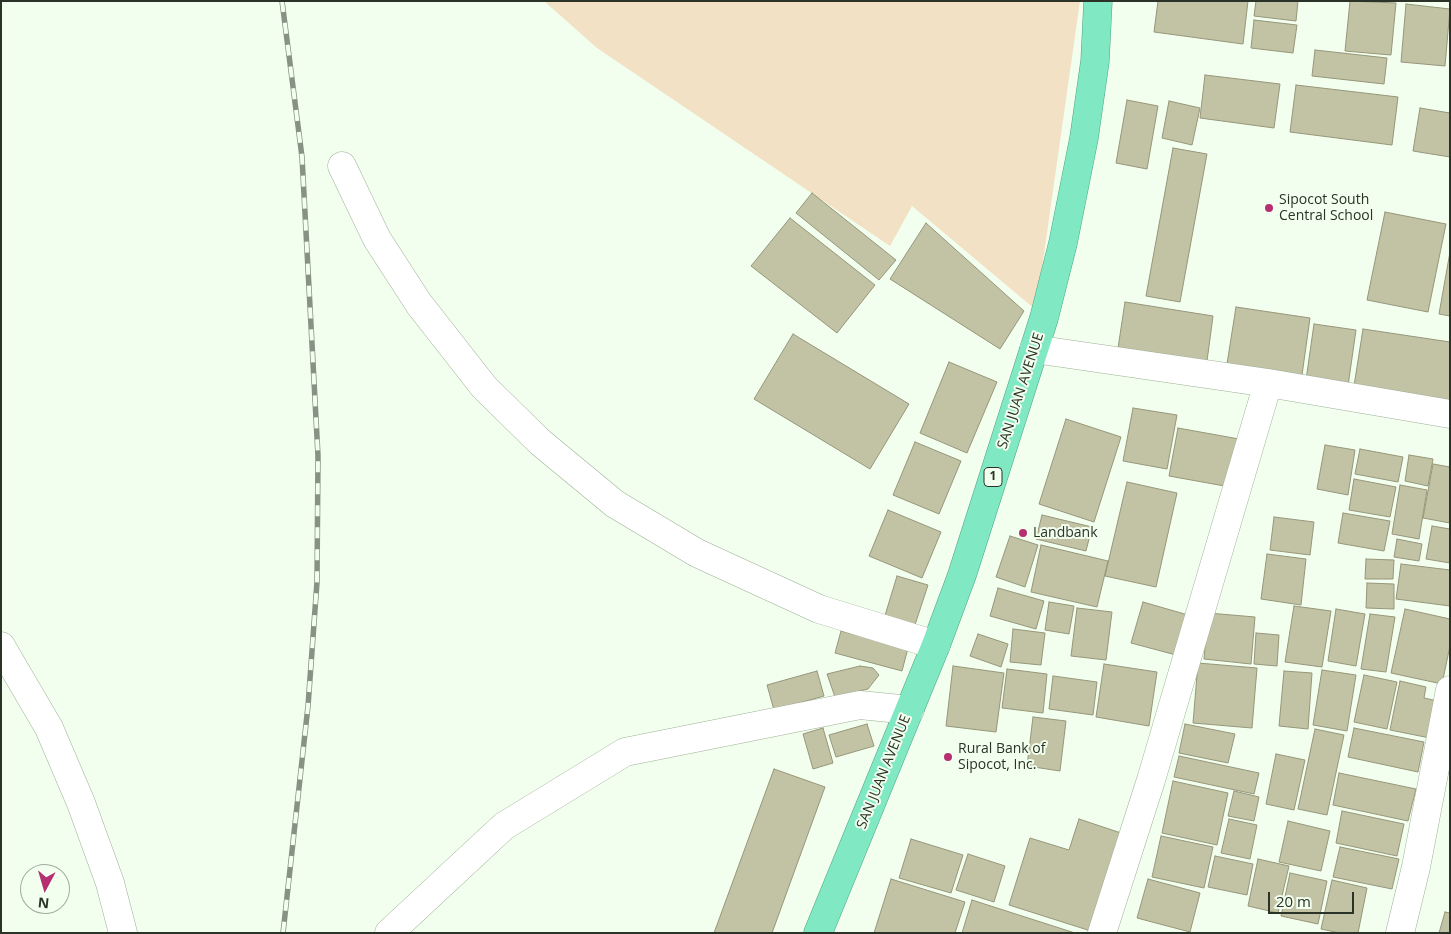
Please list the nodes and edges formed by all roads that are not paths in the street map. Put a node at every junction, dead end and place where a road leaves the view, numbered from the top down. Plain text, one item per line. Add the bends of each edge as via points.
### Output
1 (1098, 1) edge
2 (342, 166) dead end
3 (1034, 349) junction
4 (1268, 383) junction
5 (1450, 414) edge
6 (936, 644) junction
7 (1, 646) edge
8 (1450, 690) edge
9 (910, 710) junction
10 (123, 933) edge
11 (389, 933) edge
12 (818, 933) edge
13 (1102, 933) edge
14 (1400, 933) edge

1 - 3 highway, SAN JUAN AVENUE / 1 via 1095,61 1084,138 1063,244
2 - 6 street via 377,239 414,296 484,388 540,442 615,504 697,553 819,609
3 - 4 street
3 - 6 highway, SAN JUAN AVENUE / 1 via 965,566
4 - 5 street
4 - 13 street via 1152,780
6 - 9 highway, SAN JUAN AVENUE / 1
7 - 10 street via 49,728 100,856
8 - 14 street
9 - 11 street via 860,705 625,752 504,826
9 - 12 highway, SAN JUAN AVENUE / 1

